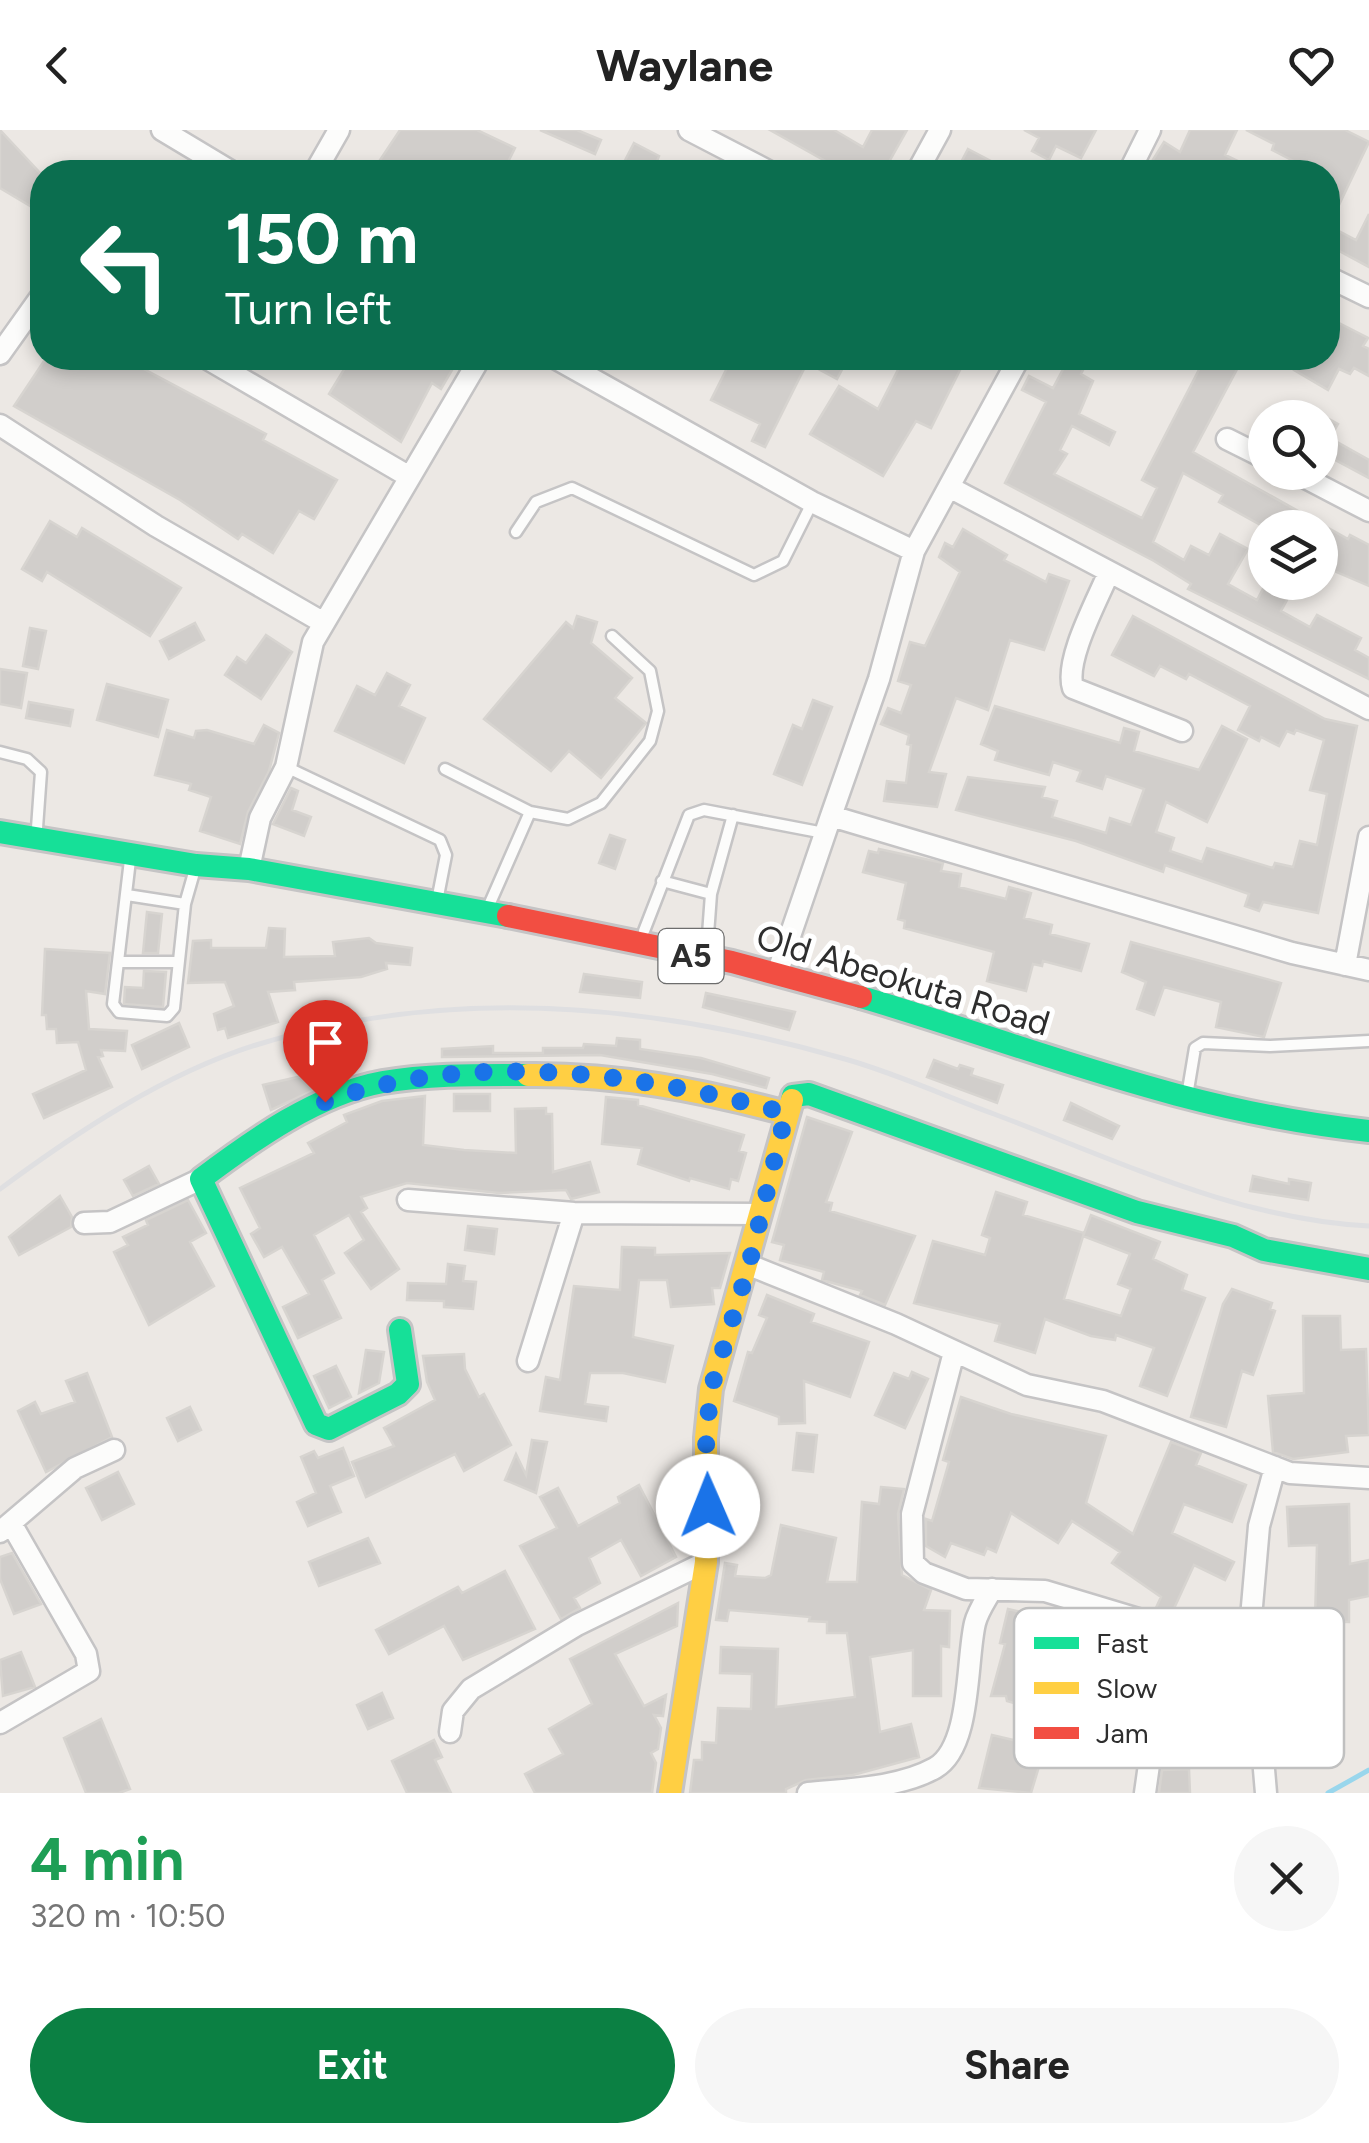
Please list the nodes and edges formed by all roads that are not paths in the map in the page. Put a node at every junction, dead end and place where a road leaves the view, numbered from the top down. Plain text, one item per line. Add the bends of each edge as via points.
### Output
1 (162, 130) edge
2 (340, 130) edge
3 (689, 130) edge
4 (940, 130) edge
5 (1150, 130) edge
6 (212, 160) edge
7 (321, 160) edge
8 (747, 160) edge
9 (924, 160) edge
10 (1134, 160) edge
11 (1340, 283) edge
12 (1369, 297) edge
13 (30, 312) edge
14 (0, 354) edge
15 (227, 370) edge
16 (473, 370) edge
17 (576, 370) edge
18 (1013, 370) edge
19 (0, 425) edge
20 (1227, 439) dead end
21 (1248, 450) edge
22 (408, 476) junction
23 (949, 487) junction
24 (1329, 490) edge
25 (812, 502) junction
26 (1369, 511) edge
27 (516, 532) dead end
28 (914, 551) junction
29 (1109, 572) junction
30 (324, 623) junction
31 (612, 636) dead end
32 (1369, 710) edge
33 (1182, 731) dead end
34 (0, 752) edge
35 (286, 768) junction
36 (445, 768) dead end
37 (530, 812) junction
38 (733, 814) junction
39 (828, 825) junction
40 (0, 832) edge
41 (1369, 837) edge
42 (35, 839) junction
43 (130, 854) junction
44 (196, 865) junction
45 (250, 869) junction
46 (662, 881) junction
47 (711, 894) junction
48 (128, 895) junction
49 (185, 904) junction
50 (436, 907) junction
51 (486, 914) junction
52 (640, 944) junction
53 (706, 959) junction
54 (120, 962) junction
55 (178, 962) junction
56 (1345, 965) junction
57 (1369, 970) edge
58 (777, 974) junction
59 (1369, 1041) edge
60 (1185, 1103) junction
61 (786, 1113) junction
62 (1369, 1131) edge
63 (202, 1179) junction
64 (408, 1200) dead end
65 (574, 1213) junction
66 (760, 1214) junction
67 (84, 1223) dead end
68 (749, 1265) junction
69 (1369, 1269) edge
70 (400, 1330) dead end
71 (954, 1352) junction
72 (528, 1361) dead end
73 (114, 1450) dead end
74 (1275, 1467) junction
75 (1369, 1478) edge
76 (6, 1528) edge
77 (706, 1562) junction
78 (966, 1589) junction
79 (992, 1589) junction
80 (1112, 1608) edge
81 (1252, 1608) edge
82 (976, 1619) junction
83 (0, 1722) edge
84 (450, 1732) dead end
85 (1149, 1768) edge
86 (1264, 1768) edge
87 (670, 1793) edge
88 (808, 1793) edge
89 (1145, 1793) edge
90 (1266, 1793) edge

1 - 6 street
2 - 7 street
3 - 8 street
4 - 9 street
5 - 10 street
11 - 12 street
13 - 14 street
15 - 22 street
16 - 22 street
17 - 25 street
18 - 23 street
19 - 30 street
20 - 21 street
22 - 30 street
23 - 28 street
23 - 29 street
24 - 26 street
25 - 27 lane via 783,562 754,575 572,488 536,502
25 - 28 street
28 - 39 street
29 - 32 street
29 - 33 street via 1070,682 1078,694
30 - 35 street via 313,642
31 - 37 lane via 650,671 658,711 650,741 601,803 568,819
34 - 42 lane via 27,759 41,772
35 - 45 street via 260,818
35 - 50 lane via 440,840 446,855
36 - 37 lane
37 - 51 lane
38 - 39 lane
38 - 46 lane via 690,815
38 - 47 lane
39 - 56 street
39 - 58 street
40 - 42 main road, Old Abeokuta Road / A5
41 - 56 street
42 - 43 main road, Old Abeokuta Road / A5
43 - 44 main road, Old Abeokuta Road / A5
43 - 48 lane
44 - 45 main road, Old Abeokuta Road / A5
44 - 49 lane
45 - 50 main road, Old Abeokuta Road / A5
46 - 47 lane
46 - 52 lane
47 - 53 lane
48 - 49 lane
48 - 54 lane
49 - 55 lane
50 - 51 main road, Old Abeokuta Road / A5
51 - 52 main road, Old Abeokuta Road / A5
52 - 53 main road, Old Abeokuta Road / A5
53 - 58 main road, Old Abeokuta Road / A5
54 - 55 lane
54 - 55 lane via 113,1004 118,1012 167,1016 174,1008
56 - 57 street
58 - 60 main road, Old Abeokuta Road / A5
59 - 60 lane via 1203,1042 1195,1048
60 - 62 main road, Old Abeokuta Road / A5
61 - 63 main road via 709,1092 597,1074 429,1076 378,1083 325,1102 246,1145
61 - 66 main road
61 - 69 main road via 793,1096 809,1094 1137,1212 1264,1250
63 - 67 street via 110,1222
63 - 70 main road via 316,1424 330,1428 408,1384
64 - 65 street
65 - 66 street
65 - 72 street
66 - 68 main road
68 - 71 street
68 - 77 main road via 710,1400
71 - 74 street via 1027,1385 1103,1401
71 - 78 street via 912,1514 910,1552 924,1574
73 - 76 street via 75,1468
74 - 75 street via 1316,1478
74 - 81 street via 1260,1526
76 - 83 street via 86,1654 89,1671
77 - 84 street via 577,1625 471,1689 452,1711
77 - 87 main road
78 - 79 street
78 - 82 street
79 - 80 street via 1045,1591
79 - 82 street
82 - 88 street via 965,1704 949,1754 936,1768 864,1788
85 - 89 street
86 - 90 street

